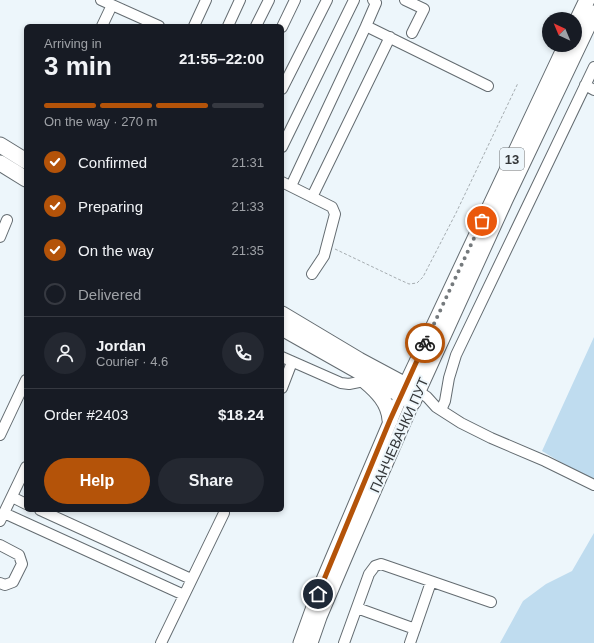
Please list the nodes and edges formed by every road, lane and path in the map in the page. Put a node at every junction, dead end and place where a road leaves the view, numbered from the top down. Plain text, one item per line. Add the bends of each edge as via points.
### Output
1 (101, 0) edge
2 (206, 0) edge
3 (240, 0) edge
4 (269, 0) edge
5 (295, 0) edge
6 (327, 0) edge
7 (354, 0) edge
8 (373, 0) edge
9 (405, 0) edge
10 (587, 0) edge
11 (112, 5) junction
12 (581, 12) edge
13 (594, 13) edge
14 (103, 24) edge
15 (155, 24) edge
16 (195, 24) edge
17 (229, 24) edge
18 (257, 24) edge
19 (283, 24) edge
20 (366, 26) junction
21 (412, 33) dead end
22 (390, 38) junction
23 (563, 52) edge
24 (594, 67) edge
25 (518, 83) dead end
26 (284, 85) edge
27 (488, 86) dead end
28 (590, 88) edge
29 (284, 144) edge
30 (0, 146) edge
31 (24, 160) edge
32 (0, 163) edge
33 (24, 178) edge
34 (286, 184) edge
35 (312, 197) junction
36 (7, 220) dead end
37 (0, 237) edge
38 (327, 245) junction
39 (312, 274) dead end
40 (284, 315) edge
41 (284, 329) edge
42 (284, 358) edge
43 (418, 358) junction
44 (359, 360) junction
45 (341, 361) junction
46 (292, 362) junction
47 (364, 381) junction
48 (284, 383) edge
49 (24, 384) edge
50 (409, 393) junction
51 (438, 408) junction
52 (390, 420) junction
53 (0, 435) edge
54 (24, 471) edge
55 (594, 485) edge
56 (12, 497) junction
57 (24, 503) edge
58 (44, 512) edge
59 (224, 513) dead end
60 (2, 517) edge
61 (115, 544) junction
62 (0, 545) edge
63 (107, 560) junction
64 (191, 579) junction
65 (431, 582) junction
66 (0, 583) edge
67 (184, 595) junction
68 (491, 602) dead end
69 (357, 608) junction
70 (415, 629) junction
71 (162, 643) edge
72 (300, 643) edge
73 (312, 643) edge
74 (344, 643) edge
75 (410, 643) edge

1 - 11 street
2 - 16 street
3 - 17 street
4 - 18 street
5 - 19 street
6 - 26 street
7 - 29 street
8 - 20 street via 376,3
9 - 21 street via 424,9
10 - 12 highway
11 - 14 street
11 - 15 street
13 - 50 highway, ПАНЧЕВАЧКИ ПУТ / 13
20 - 22 street
20 - 34 street
22 - 27 street
22 - 35 street
23 - 43 highway, ПАНЧЕВАЧКИ ПУТ / 13
24 - 28 street
25 - 38 path via 456,213 423,277 417,283 410,284 398,279
28 - 51 street via 456,355 445,401
30 - 31 highway
32 - 33 highway
34 - 35 street
35 - 38 street via 332,207 335,214
36 - 37 street
38 - 39 street via 324,256
40 - 44 highway
41 - 45 highway
42 - 46 street
43 - 44 highway via 406,368 396,371
43 - 50 highway, ПАНЧЕВАЧКИ ПУТ / 13
44 - 50 highway
45 - 47 highway
45 - 50 highway
46 - 47 street via 341,383
46 - 48 street
47 - 52 highway via 384,401 389,410
49 - 53 street
50 - 51 street via 427,397
50 - 52 main road, ПАНЧЕВАЧКИ ПУТ
50 - 73 main road, ПАНЧЕВАЧКИ ПУТ
51 - 55 street via 491,438
52 - 72 main road, ПАНЧЕВАЧКИ ПУТ via 322,582
54 - 56 street
56 - 57 street
56 - 60 street
58 - 61 street
59 - 64 street
60 - 63 street
61 - 63 street
61 - 64 street
62 - 66 street via 19,555 22,564 14,582 5,585
63 - 67 street
64 - 67 street
65 - 68 street
65 - 69 street via 381,564 375,566 369,574
65 - 70 street
67 - 71 street
69 - 70 street
69 - 74 street
70 - 75 street

